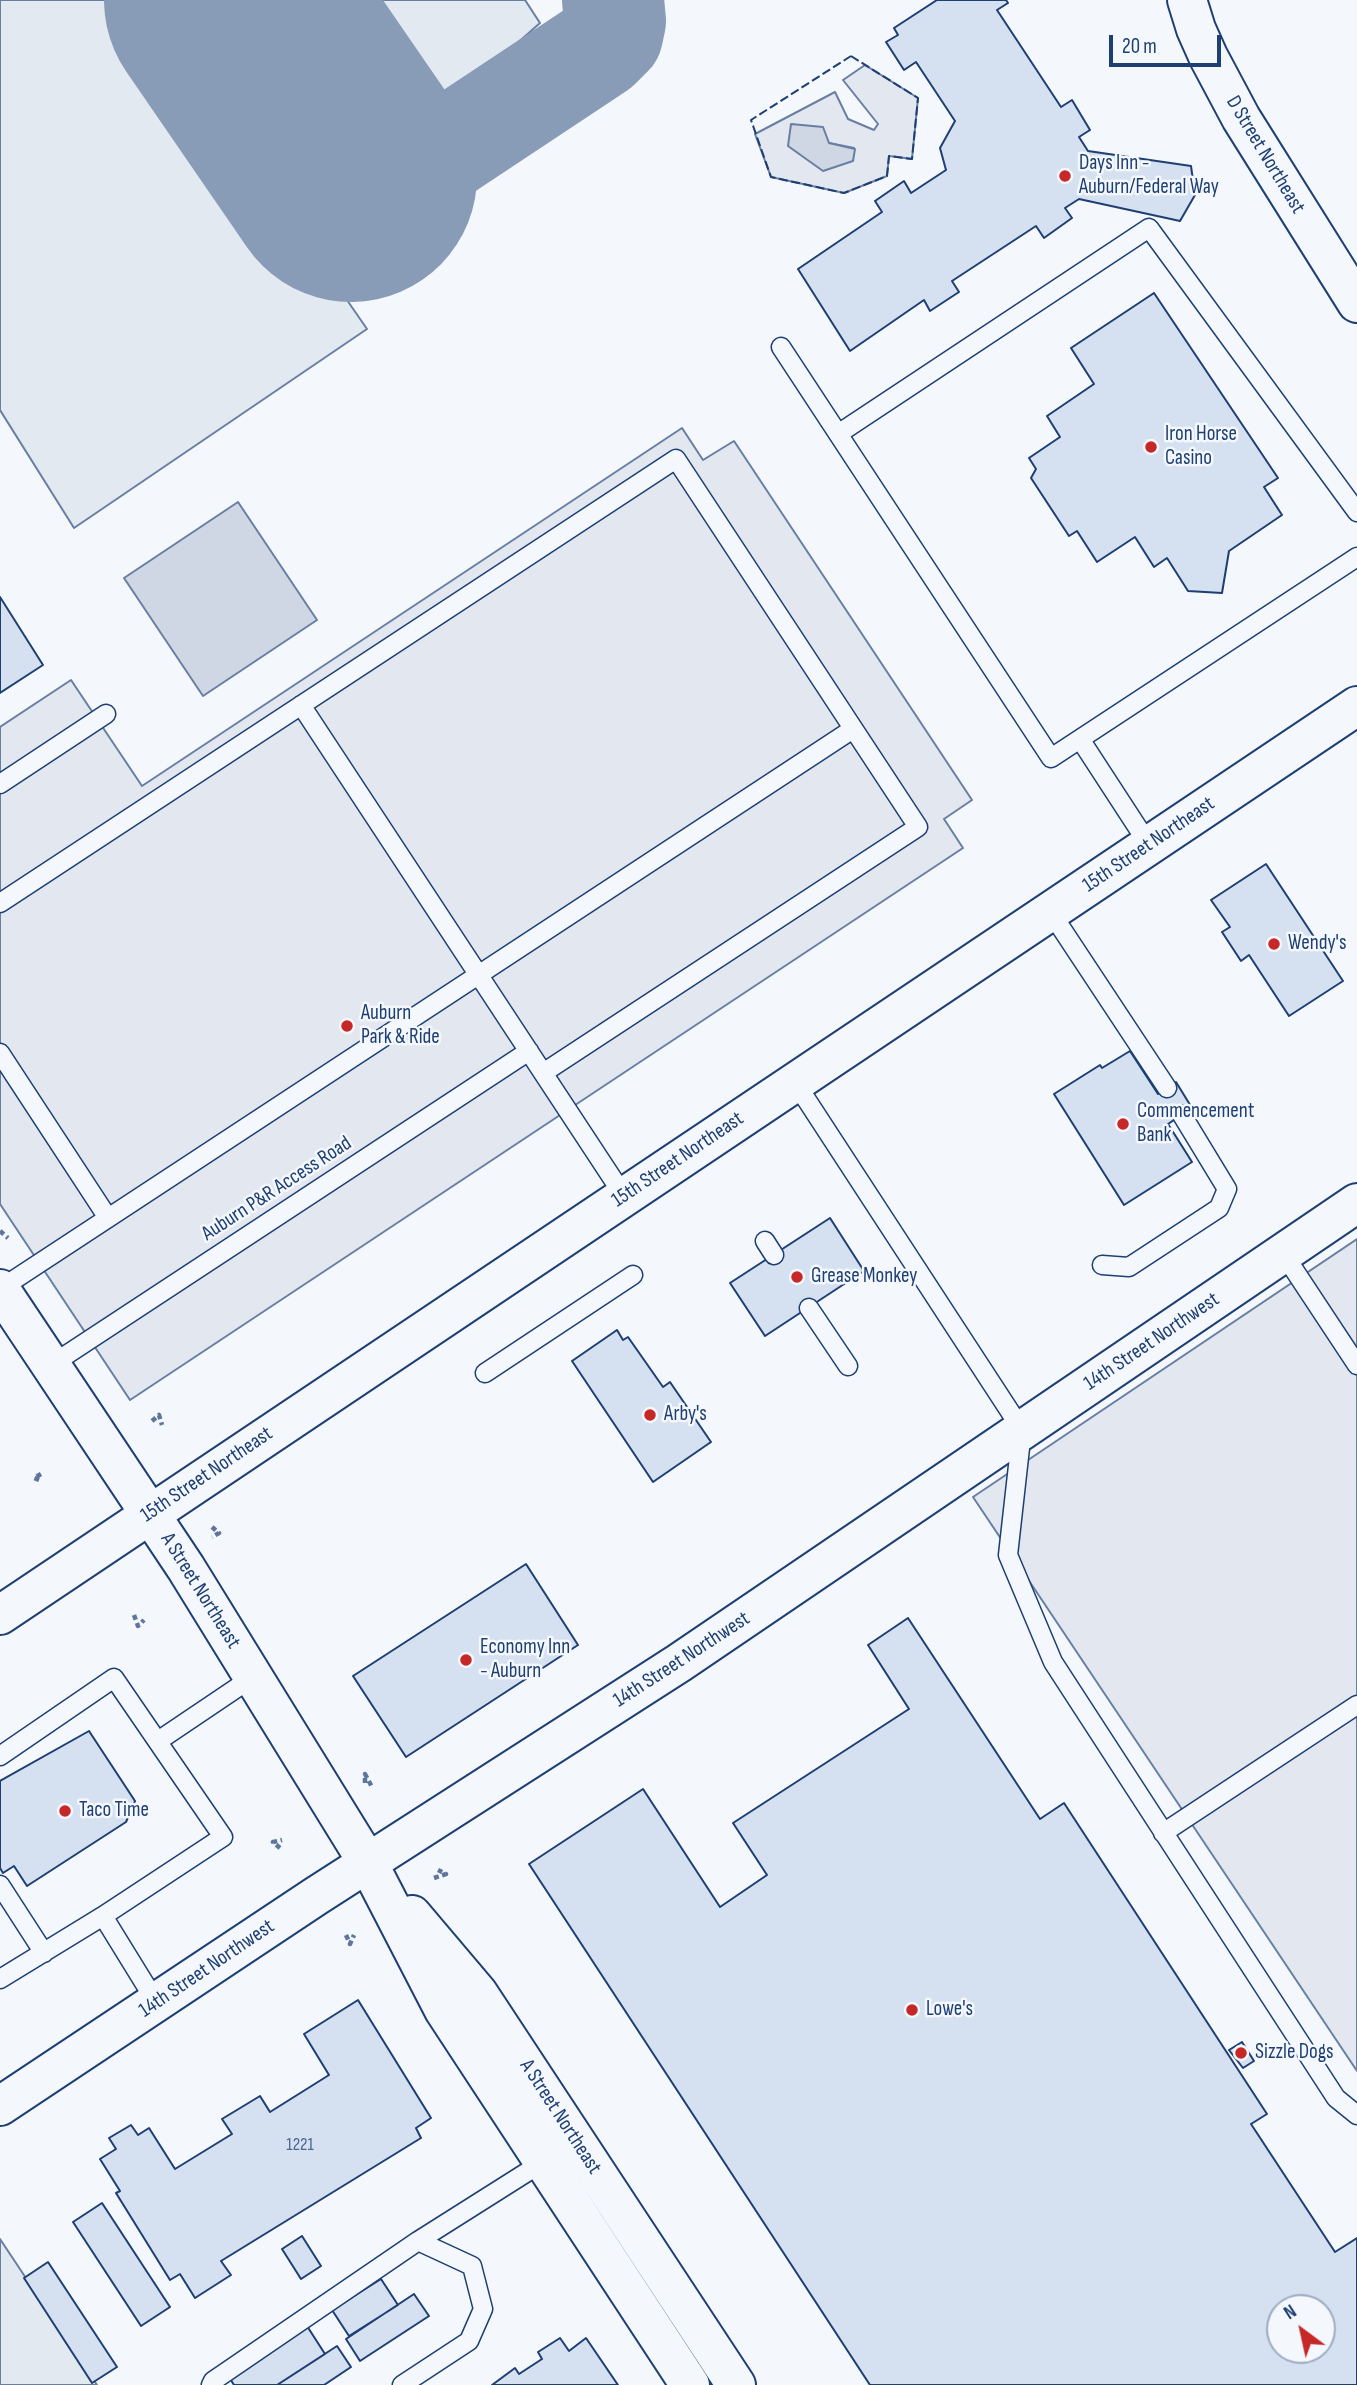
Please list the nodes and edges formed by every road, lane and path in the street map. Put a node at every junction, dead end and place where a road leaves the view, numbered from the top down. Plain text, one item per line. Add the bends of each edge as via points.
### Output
1 (1187, 0) edge
2 (1357, 303) edge
3 (781, 347) dead end
4 (838, 433) junction
5 (1357, 512) edge
6 (1357, 557) edge
7 (301, 705) junction
8 (1357, 706) edge
9 (106, 714) dead end
10 (853, 729) junction
11 (1080, 739) junction
12 (0, 784) edge
13 (1149, 845) junction
14 (0, 903) edge
15 (1050, 911) junction
16 (478, 975) junction
17 (529, 1051) junction
18 (0, 1053) edge
19 (543, 1073) junction
20 (794, 1082) junction
21 (1167, 1088) dead end
22 (1182, 1115) dead end
23 (624, 1196) junction
24 (1357, 1203) edge
25 (108, 1218) junction
26 (0, 1231) edge
27 (8, 1238) dead end
28 (1283, 1253) junction
29 (1102, 1265) dead end
30 (632, 1275) dead end
31 (0, 1289) edge
32 (809, 1308) dead end
33 (51, 1364) junction
34 (1357, 1365) edge
35 (848, 1366) dead end
36 (485, 1373) dead end
37 (152, 1421) dead end
38 (162, 1424) dead end
39 (1022, 1430) junction
40 (151, 1513) junction
41 (212, 1527) dead end
42 (211, 1538) dead end
43 (0, 1615) edge
44 (134, 1615) dead end
45 (144, 1620) dead end
46 (253, 1677) junction
47 (1357, 1705) edge
48 (158, 1741) junction
49 (0, 1756) edge
50 (365, 1784) dead end
51 (372, 1787) dead end
52 (1163, 1833) junction
53 (282, 1840) dead end
54 (280, 1848) dead end
55 (368, 1863) junction
56 (438, 1870) dead end
57 (434, 1878) dead end
58 (0, 1885) edge
59 (103, 1916) junction
60 (346, 1935) dead end
61 (354, 1935) dead end
62 (44, 1953) junction
63 (0, 1979) edge
64 (156, 2002) junction
65 (0, 2106) edge
66 (1357, 2115) edge
67 (543, 2162) junction
68 (418, 2241) junction
69 (211, 2385) edge
70 (402, 2385) edge
71 (690, 2385) edge
72 (736, 2385) edge

1 - 2 street, D Street Northeast via 1208,56 1241,118
3 - 4 lane
4 - 5 lane via 1149,228
4 - 11 lane via 1051,758
6 - 11 lane
7 - 10 lane via 676,459
7 - 14 lane
7 - 16 lane
8 - 13 street, 15th Street Northeast
9 - 12 lane
10 - 16 lane
10 - 19 lane via 918,827
11 - 13 lane
13 - 15 street, 15th Street Northeast
15 - 20 street, 15th Street Northeast
15 - 21 lane
16 - 17 lane
16 - 25 lane
17 - 19 lane
17 - 33 lane, Auburn P&R Access Road
18 - 25 lane
19 - 23 lane
20 - 23 street, 15th Street Northeast
20 - 39 lane
22 - 29 lane via 1227,1189 1219,1208 1129,1267
23 - 40 street, 15th Street Northeast
24 - 28 street, 14th Street Northwest
25 - 31 lane
26 - 27 path
28 - 34 lane
28 - 39 street, 14th Street Northwest
30 - 36 lane
31 - 33 street, A Street Northeast
32 - 35 lane
33 - 40 street, A Street Northeast
37 - 38 path via 159,1415
39 - 52 lane via 1008,1555 1053,1662
39 - 55 street, 14th Street Northwest via 679,1663
40 - 43 street, 15th Street Northeast
40 - 46 street, A Street Northeast
41 - 42 path via 219,1533
44 - 45 path via 138,1626
46 - 48 lane
46 - 55 street, A Street Northeast
47 - 52 lane
48 - 49 lane via 114,1678
48 - 59 lane via 223,1837
50 - 51 path via 365,1774
52 - 66 lane via 1336,2098
53 - 54 path via 274,1842
55 - 64 street, 14th Street Northwest
55 - 67 street, A Street Northeast via 444,2010
55 - 72 street, A Street Northeast via 478,1993
56 - 57 path via 446,1874
58 - 62 lane
59 - 62 lane
59 - 64 lane
60 - 61 path via 350,1944
62 - 63 lane
64 - 65 street, 14th Street Northwest
67 - 68 lane
67 - 71 street, A Street Northeast
68 - 69 lane
68 - 70 lane via 472,2266 483,2309 469,2341

